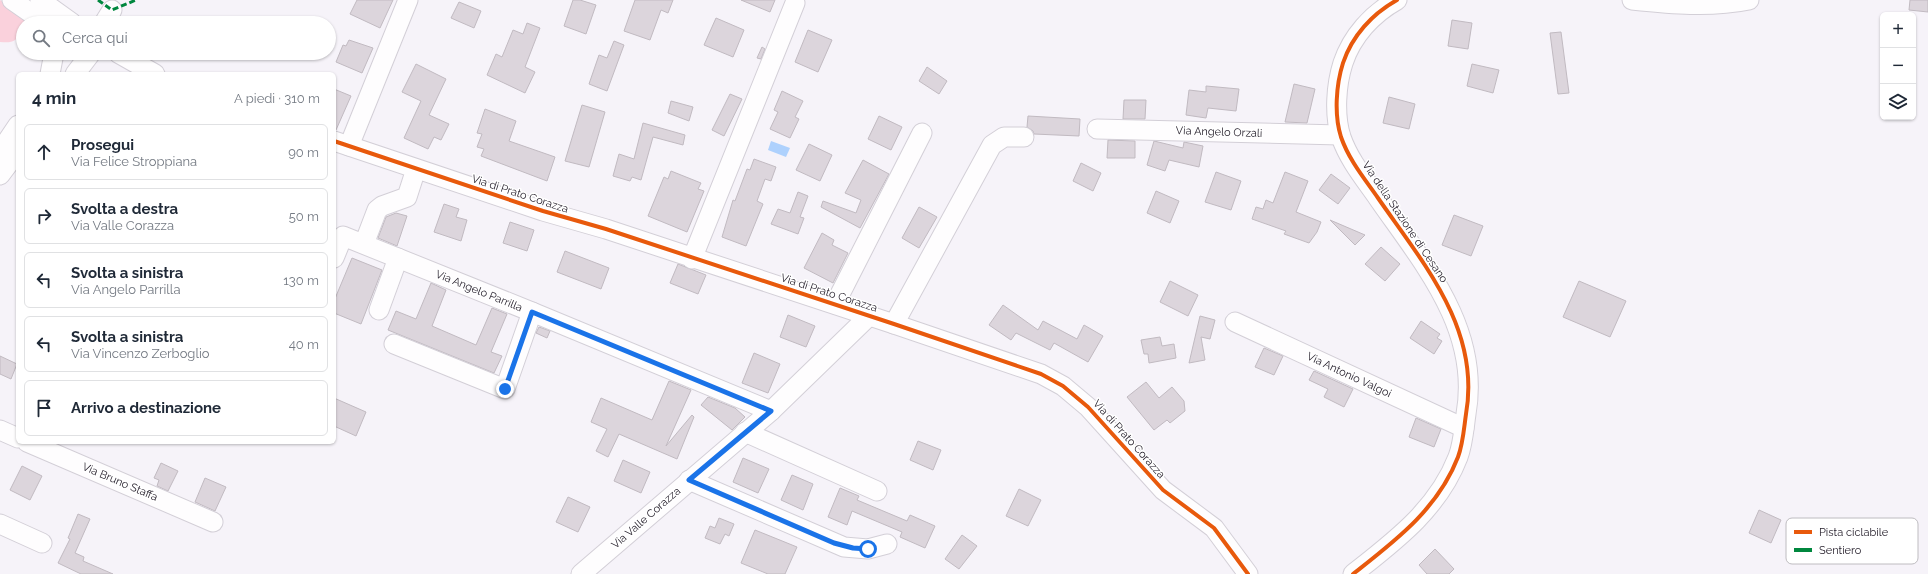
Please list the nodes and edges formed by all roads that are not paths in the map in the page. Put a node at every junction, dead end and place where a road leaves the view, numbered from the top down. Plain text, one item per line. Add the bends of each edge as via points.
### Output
1 (12, 0) edge
2 (40, 0) edge
3 (408, 0) edge
4 (1396, 0) edge
5 (1632, 0) edge
6 (1749, 0) edge
7 (795, 3) dead end
8 (35, 16) edge
9 (62, 16) edge
10 (53, 60) edge
11 (86, 60) edge
12 (130, 60) edge
13 (50, 72) edge
14 (77, 72) edge
15 (151, 72) edge
16 (16, 129) edge
17 (1097, 129) dead end
18 (922, 133) dead end
19 (1340, 135) junction
20 (1024, 137) dead end
21 (341, 144) edge
22 (0, 152) edge
23 (16, 154) edge
24 (416, 169) junction
25 (0, 175) edge
26 (364, 244) junction
27 (336, 253) edge
28 (692, 259) junction
29 (403, 260) junction
30 (400, 284) dead end
31 (835, 304) junction
32 (379, 310) dead end
33 (532, 312) junction
34 (870, 316) junction
35 (1235, 322) dead end
36 (894, 324) junction
37 (394, 344) dead end
38 (771, 411) junction
39 (1464, 428) junction
40 (0, 430) edge
41 (745, 432) junction
42 (16, 437) edge
43 (32, 444) edge
44 (689, 480) junction
45 (877, 491) dead end
46 (213, 522) dead end
47 (0, 524) edge
48 (42, 543) dead end
49 (887, 544) dead end
50 (581, 574) edge
51 (1248, 574) edge
52 (1352, 574) edge

1 - 8 street
2 - 9 street
3 - 21 street
4 - 19 street, Via della Stazione di Cesano via 1371,18 1350,47 1338,86 1337,111
5 - 6 street via 1711,5
7 - 28 street
10 - 13 street
11 - 14 street
12 - 15 street
16 - 22 street
17 - 19 street, Via Angelo Orzali
18 - 31 street
19 - 39 street, Via della Stazione di Cesano via 1351,159 1430,272 1450,306 1462,338 1468,370 1469,395
20 - 36 street via 1004,137 992,145
21 - 24 street, Via di Prato Corazza
23 - 25 street
24 - 26 street via 407,197 377,210
24 - 28 street, Via di Prato Corazza
26 - 27 street, Via Angelo Parrilla via 343,236
26 - 29 street, Via Angelo Parrilla
28 - 31 street, Via di Prato Corazza
29 - 30 street
29 - 32 street
29 - 33 street, Via Angelo Parrilla
31 - 34 street, Via di Prato Corazza
33 - 37 street via 505,389
33 - 38 street, Via Angelo Parrilla
34 - 36 street, Via di Prato Corazza
34 - 38 street, Via Valle Corazza
35 - 39 street, Via Antonio Valgoi
36 - 51 street, Via di Prato Corazza via 1028,368 1073,394 1093,411 1163,490 1214,528
38 - 41 street, Via Valle Corazza
39 - 52 street, Via della Stazione di Cesano via 1461,447 1453,467 1430,505 1402,536
40 - 42 street
41 - 44 street, Via Valle Corazza
41 - 45 street
43 - 46 street, Via Bruno Staffa
44 - 49 street via 844,547 868,549
44 - 50 street, Via Valle Corazza
47 - 48 street

